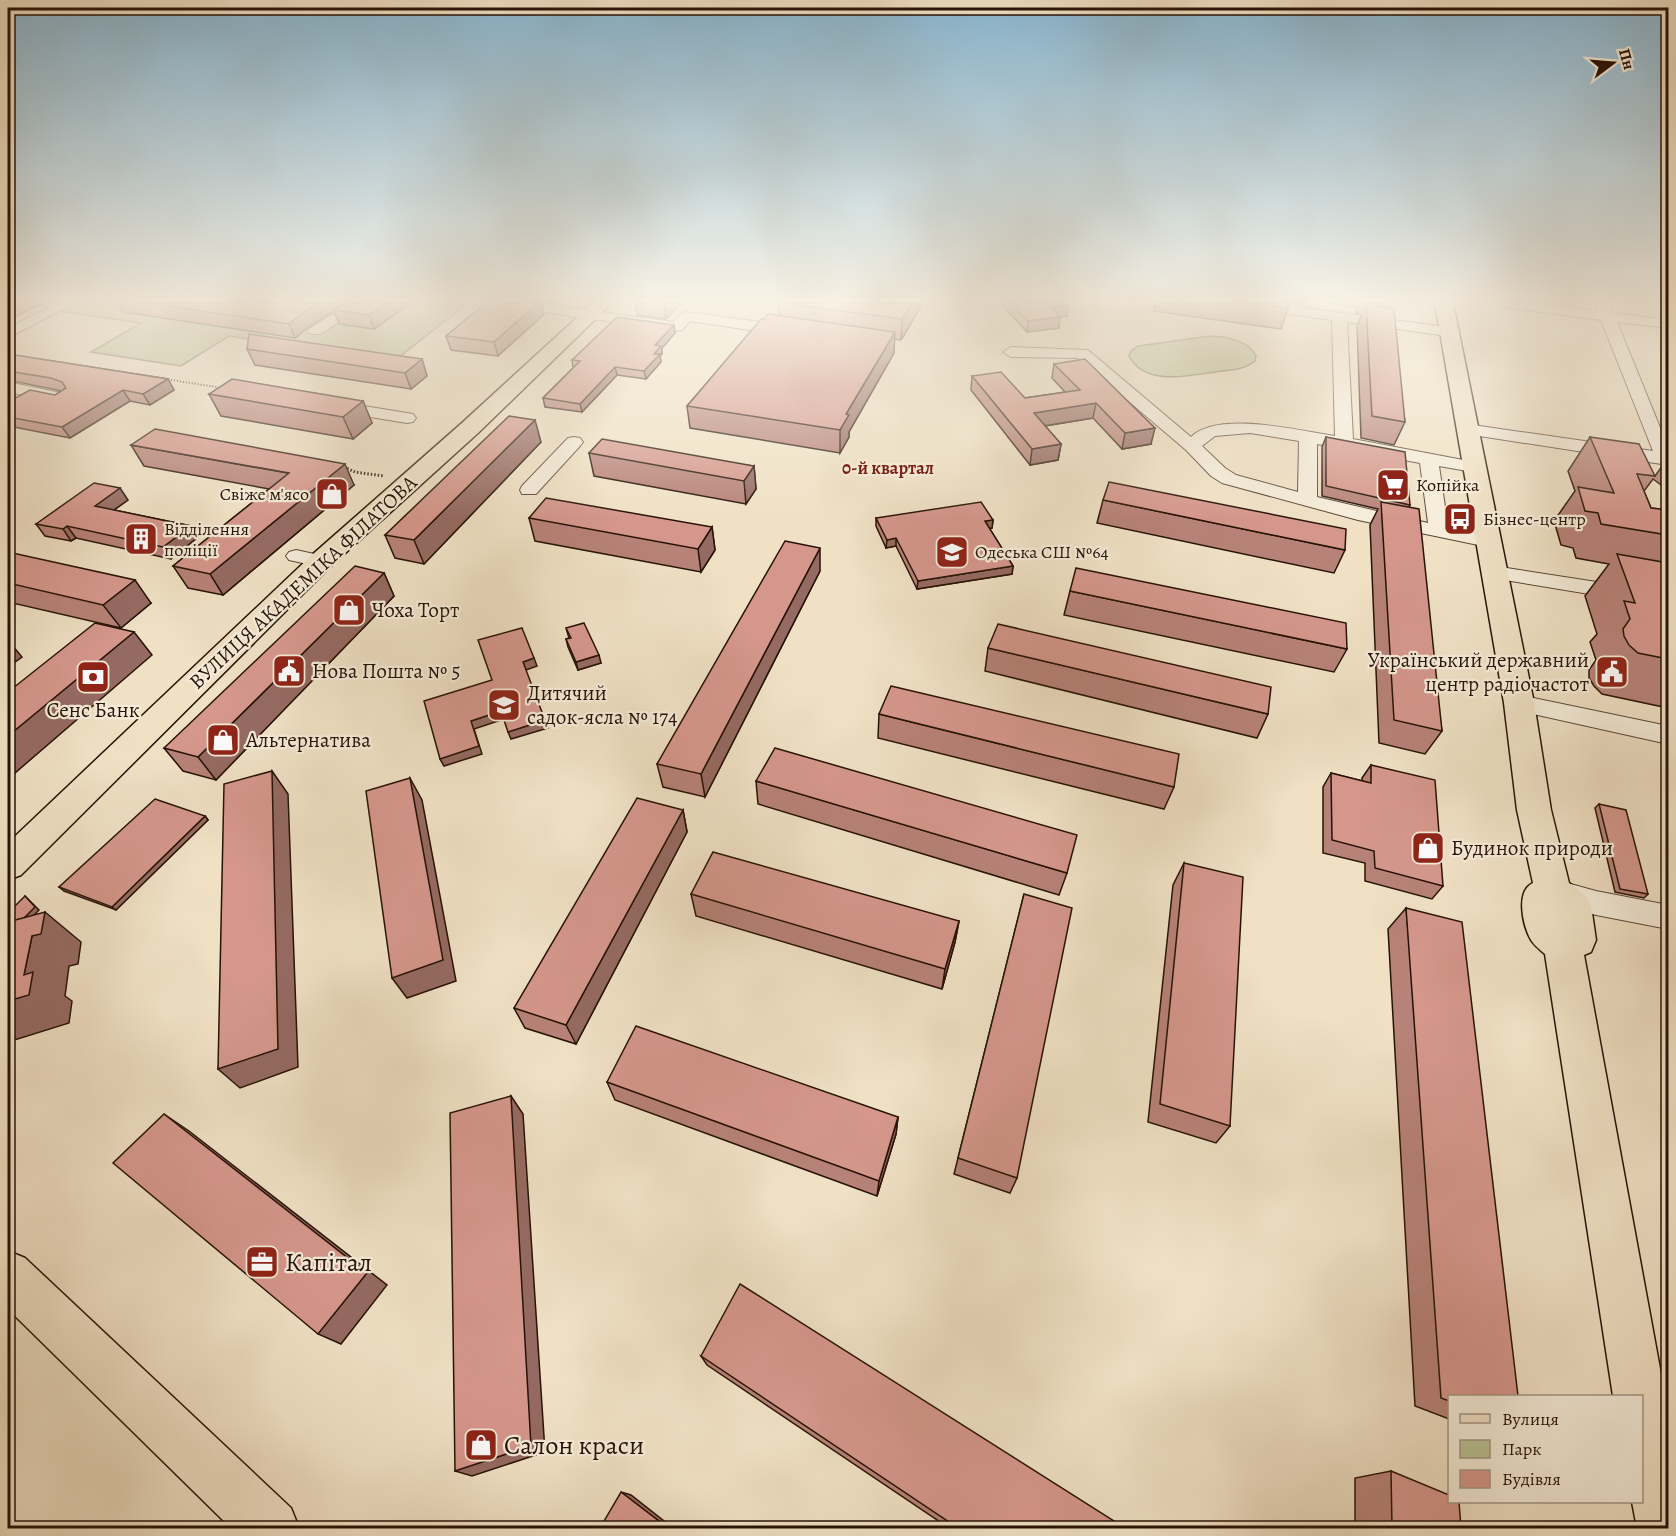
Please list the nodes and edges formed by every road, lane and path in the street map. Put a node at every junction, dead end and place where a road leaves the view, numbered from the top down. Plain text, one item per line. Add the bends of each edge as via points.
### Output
1 (526, 375) edge
2 (1108, 375) edge
3 (1341, 375) edge
4 (1456, 375) edge
5 (1632, 375) edge
6 (164, 379) edge
7 (8, 387) edge
8 (232, 390) edge
9 (63, 399) edge
10 (312, 402) edge
11 (407, 418) dead end
12 (1466, 429) junction
13 (1308, 437) junction
14 (574, 442) dead end
15 (1344, 442) junction
16 (1192, 446) junction
17 (1429, 459) junction
18 (1668, 460) edge
19 (343, 467) edge
20 (1473, 467) junction
21 (384, 476) dead end
22 (529, 490) dead end
23 (1307, 500) junction
24 (1439, 531) junction
25 (1488, 540) junction
26 (1494, 572) junction
27 (1668, 600) edge
28 (1519, 703) junction
29 (1668, 735) edge
30 (8, 865) edge
31 (1553, 891) junction
32 (1668, 917) edge
33 (8, 1275) edge
34 (1639, 1395) edge
35 (1653, 1434) edge
36 (271, 1528) edge
37 (1665, 1528) edge

1 - 30 main road, ВУЛИЦЯ АКАДЕМІКА ФІЛАТОВА via 470,428 309,558
2 - 16 street
3 - 15 street
4 - 12 main road
5 - 18 street
6 - 8 path
7 - 9 street
10 - 11 street
12 - 18 street
12 - 20 main road
13 - 15 street
13 - 16 street via 1250,428 1230,429 1203,435
13 - 23 street
14 - 22 street
15 - 17 street
16 - 23 street via 1229,479
17 - 20 street
17 - 24 street
19 - 21 path
20 - 25 main road
23 - 24 street
24 - 25 street
25 - 26 main road
26 - 27 street
26 - 28 main road
28 - 29 street
28 - 31 main road via 1534,810
31 - 32 street
31 - 34 main road via 1572,906 1577,940 1563,946
33 - 36 main road
35 - 37 main road

